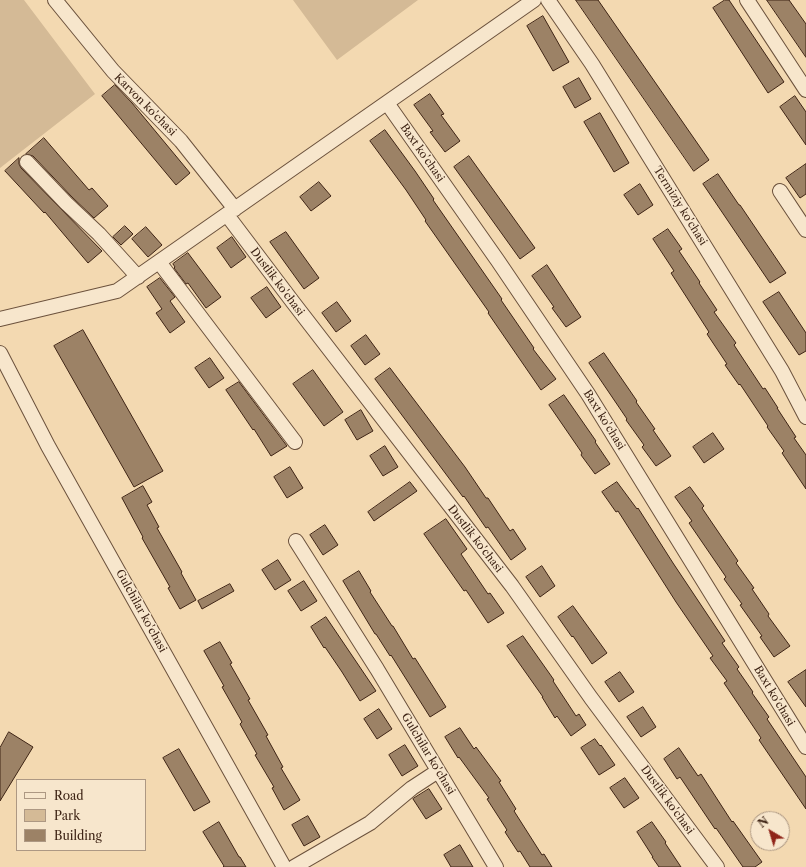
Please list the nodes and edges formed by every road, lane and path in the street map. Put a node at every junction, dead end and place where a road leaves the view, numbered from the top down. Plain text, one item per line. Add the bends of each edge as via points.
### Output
1 (55, 0) edge
2 (534, 0) edge
3 (548, 0) edge
4 (747, 0) edge
5 (806, 90) edge
6 (387, 103) junction
7 (27, 162) dead end
8 (780, 191) dead end
9 (231, 212) junction
10 (806, 230) edge
11 (159, 262) junction
12 (138, 277) junction
13 (0, 319) edge
14 (0, 353) edge
15 (806, 417) edge
16 (295, 442) dead end
17 (296, 541) dead end
18 (806, 747) edge
19 (438, 771) junction
20 (284, 867) edge
21 (294, 867) edge
22 (496, 867) edge
23 (717, 867) edge

1 - 9 street, Karvon ko'chasi via 113,72 181,141
2 - 6 street
3 - 15 street, Termiziy ko'chasi via 612,96 782,371
4 - 5 street
6 - 9 street
6 - 18 street, Baxt ko'chasi via 588,394
7 - 12 street
8 - 10 street
9 - 11 street
9 - 23 street, Dustlik ko'chasi via 296,307 512,586 591,698
11 - 12 street
11 - 16 street
12 - 13 street via 117,291
14 - 20 street, Gulchilar ko'chasi via 52,452
17 - 19 street, Gulchilar ko'chasi
19 - 21 street via 412,788 370,823
19 - 22 street, Gulchilar ko'chasi

